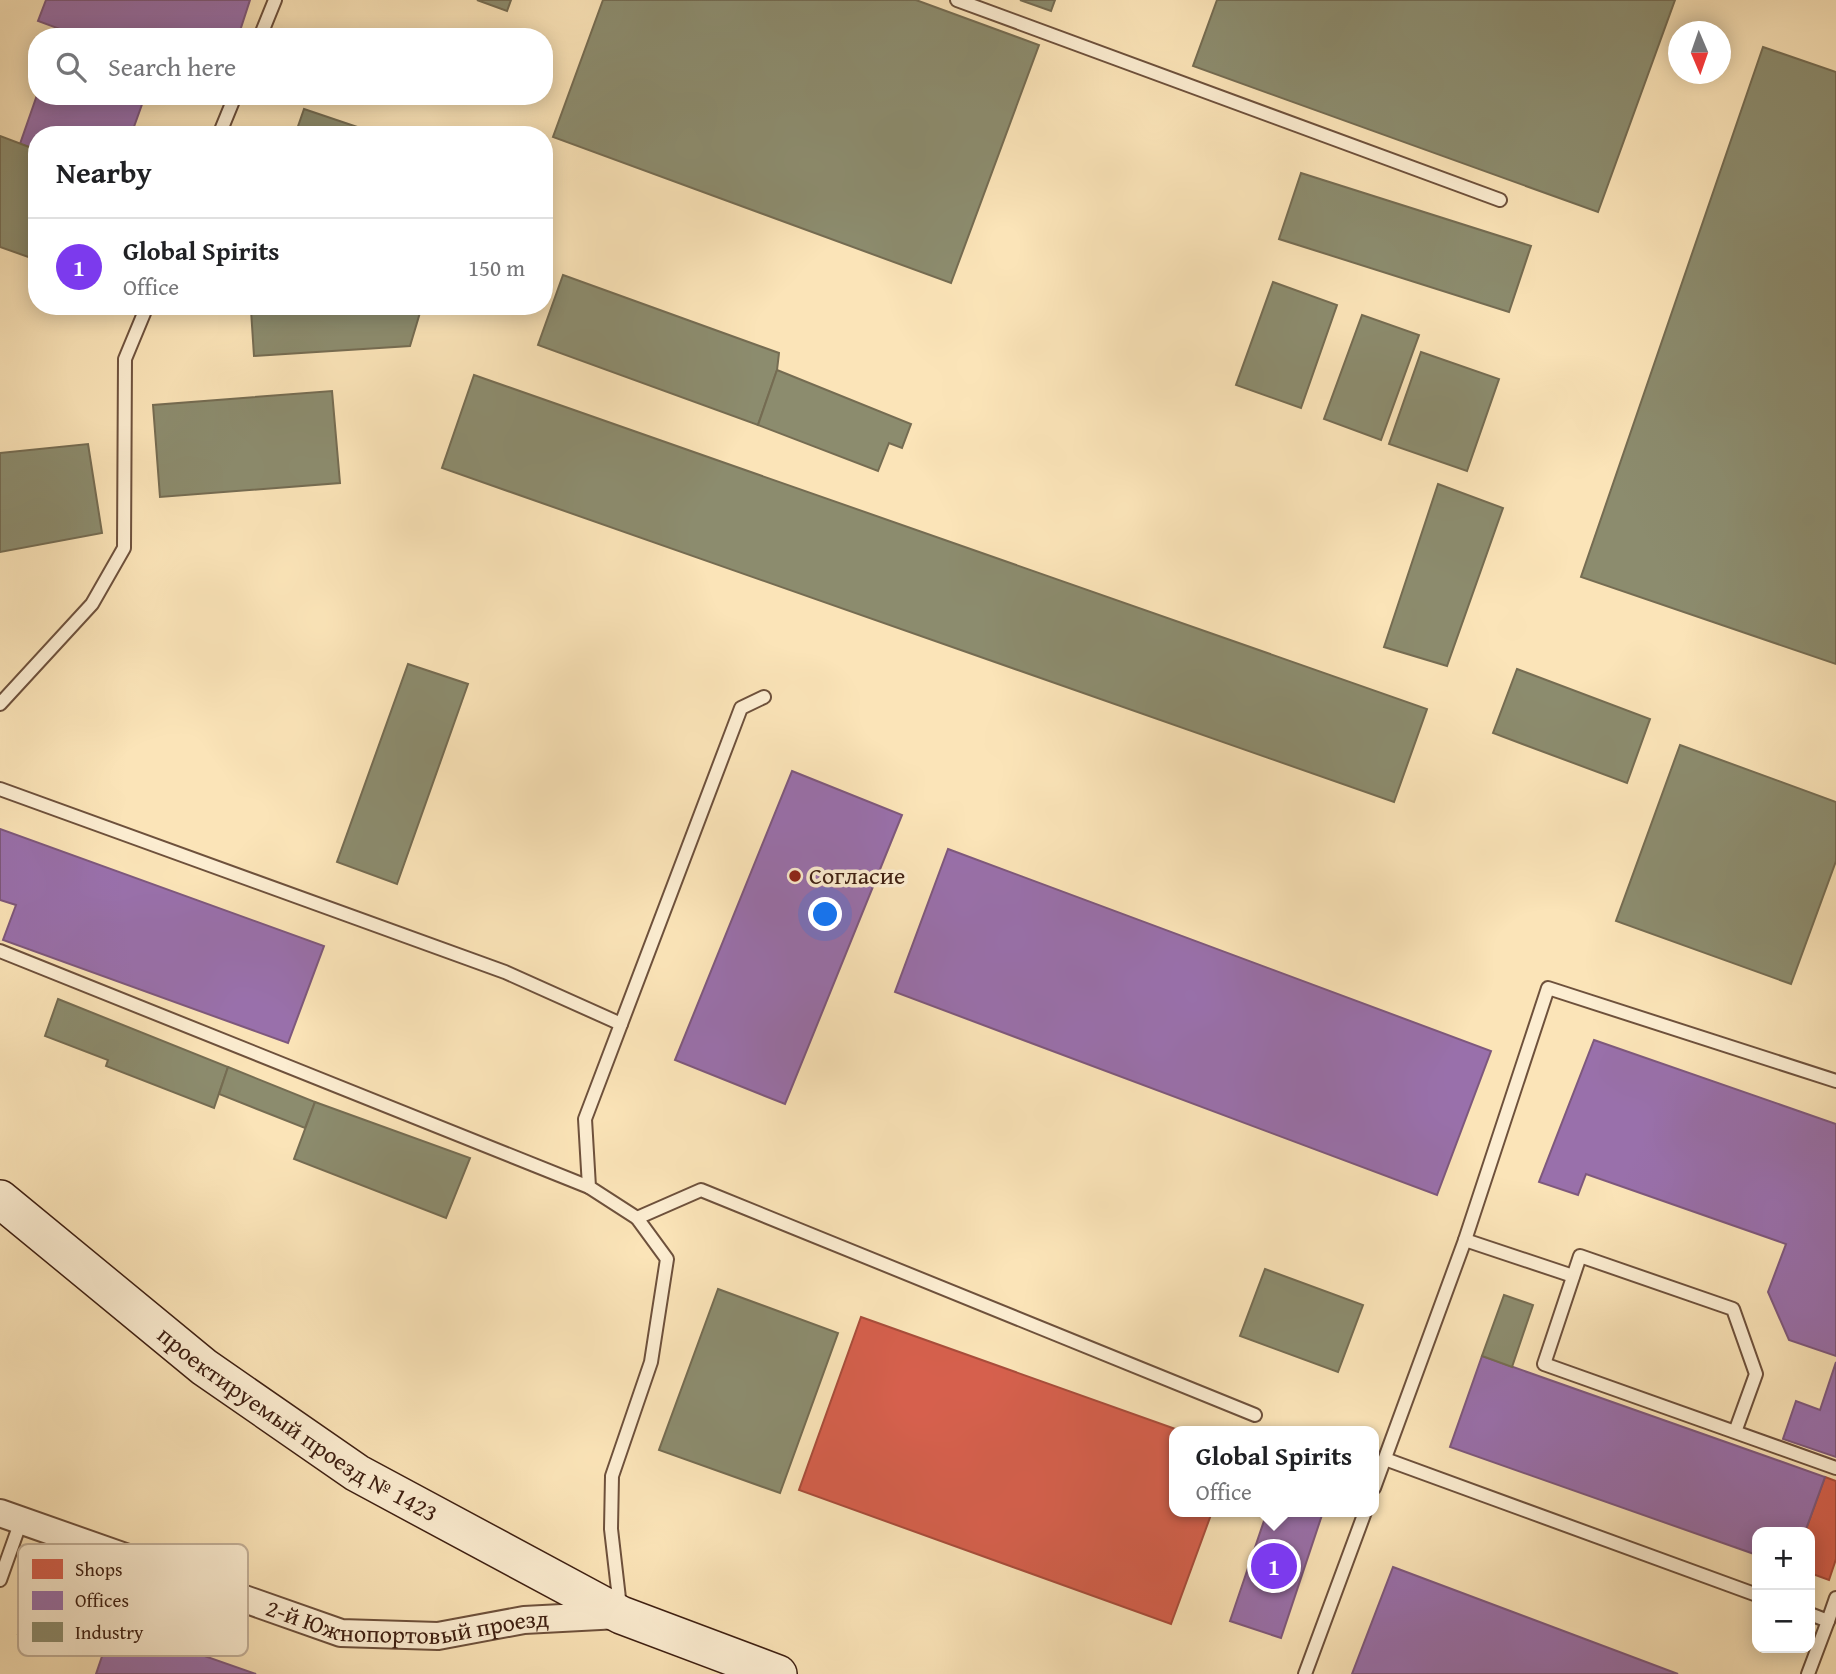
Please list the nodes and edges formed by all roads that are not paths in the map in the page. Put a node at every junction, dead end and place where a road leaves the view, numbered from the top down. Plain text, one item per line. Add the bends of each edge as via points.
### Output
1 (275, 0) edge
2 (957, 0) edge
3 (264, 28) edge
4 (231, 105) edge
5 (223, 126) edge
6 (1500, 200) dead end
7 (143, 315) edge
8 (764, 697) dead end
9 (0, 704) edge
10 (0, 789) edge
11 (0, 951) edge
12 (621, 1024) junction
13 (1836, 1081) edge
14 (589, 1187) junction
15 (0, 1199) edge
16 (637, 1218) junction
17 (1465, 1240) junction
18 (1573, 1276) junction
19 (1255, 1415) dead end
20 (1735, 1432) junction
21 (1385, 1459) junction
22 (1836, 1468) edge
23 (1379, 1475) edge
24 (10, 1517) edge
25 (1363, 1517) edge
26 (87, 1544) edge
27 (0, 1580) edge
28 (1752, 1593) edge
29 (1836, 1598) edge
30 (248, 1600) edge
31 (621, 1615) junction
32 (1815, 1616) edge
33 (1828, 1621) junction
34 (778, 1674) edge
35 (1305, 1674) edge
36 (1808, 1674) edge

1 - 3 lane
2 - 6 lane
4 - 5 lane
7 - 9 lane via 125,359 124,548 92,604
8 - 12 lane via 741,708
10 - 12 lane via 505,972
11 - 14 lane
12 - 14 lane via 585,1119
13 - 17 lane via 1548,988
14 - 16 lane
15 - 31 main road, проектируемый проезд № 1423 via 204,1367 357,1473
16 - 19 lane via 701,1190
16 - 31 lane via 667,1259 651,1362 612,1476 611,1529
17 - 18 lane
17 - 21 lane
18 - 20 lane via 1544,1364
18 - 20 lane via 1580,1256 1733,1309 1756,1374
20 - 22 lane
21 - 23 lane
21 - 28 lane
24 - 26 street, 2-й Южнопортовый проезд
24 - 27 lane
25 - 35 lane
29 - 33 lane
30 - 31 street, 2-й Южнопортовый проезд via 341,1633 439,1636 524,1620
31 - 34 main road, 2-й Южнопортовый проезд
32 - 33 lane
33 - 36 lane

